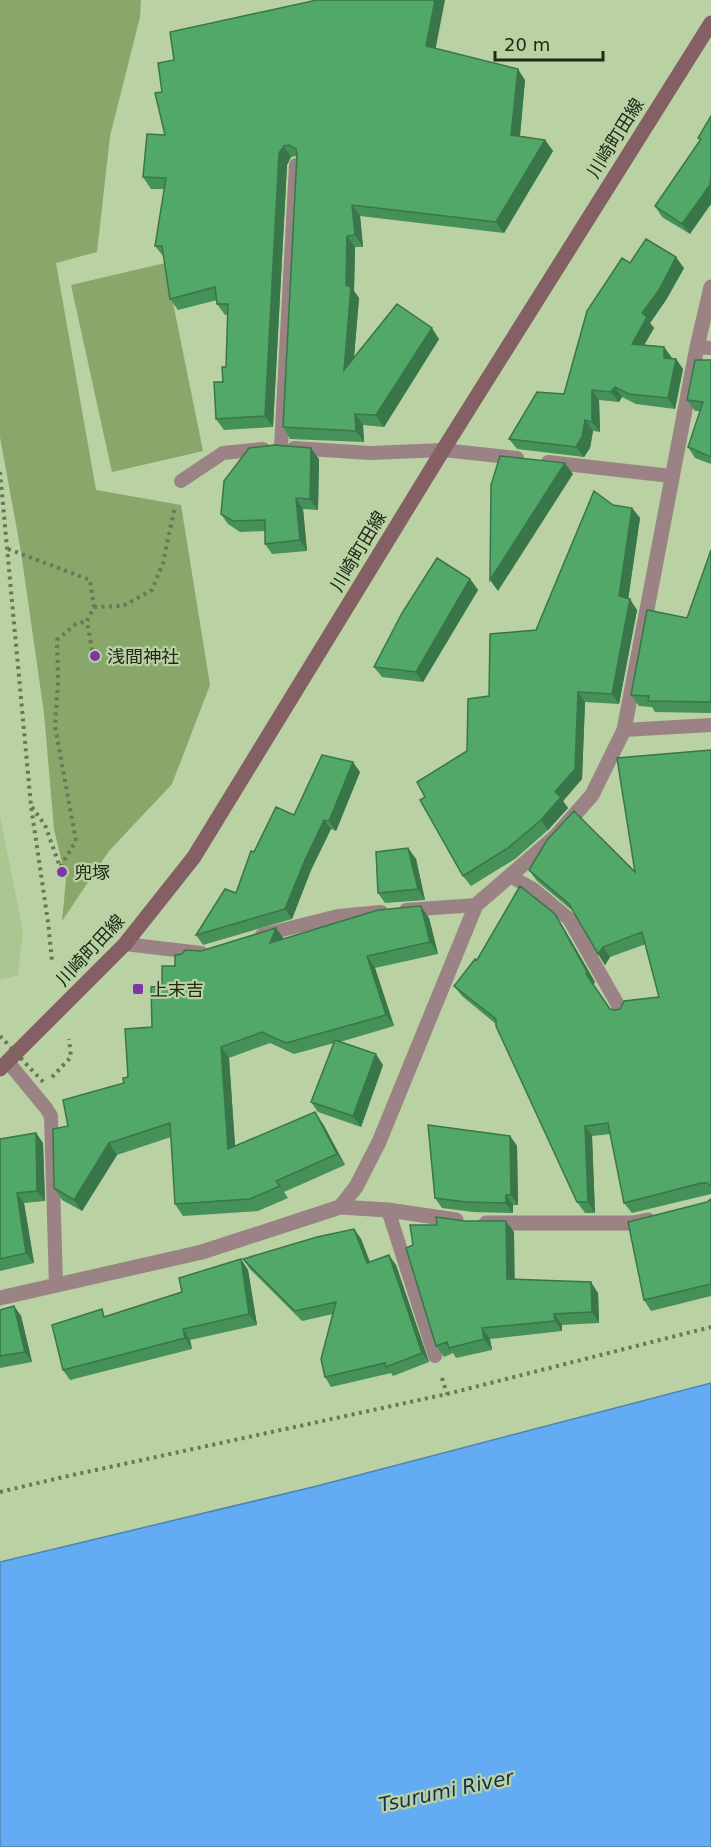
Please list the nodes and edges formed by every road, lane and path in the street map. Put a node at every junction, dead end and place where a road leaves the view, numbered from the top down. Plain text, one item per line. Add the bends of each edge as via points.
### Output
1 (711, 23) edge
2 (296, 165) edge
3 (711, 287) edge
4 (704, 347) edge
5 (281, 447) junction
6 (443, 450) junction
7 (0, 472) edge
8 (671, 476) junction
9 (181, 481) joint
10 (8, 549) junction
11 (94, 607) junction
12 (87, 621) junction
13 (93, 656) dead end
14 (711, 725) edge
15 (624, 730) junction
16 (31, 806) junction
17 (510, 876) junction
18 (476, 905) junction
19 (244, 941) edge
20 (125, 944) junction
21 (216, 951) edge
22 (52, 961) dead end
23 (622, 1012) edge
24 (0, 1036) edge
25 (71, 1057) dead end
26 (4, 1066) edge
27 (340, 1207) junction
28 (388, 1210) junction
29 (667, 1215) edge
30 (56, 1285) junction
31 (0, 1298) edge
32 (711, 1327) edge
33 (435, 1356) edge
34 (0, 1492) edge

1 - 6 main road, 川崎町田線
2 - 5 lane
3 - 4 street
4 - 8 street
5 - 6 lane via 370,453
5 - 9 lane via 223,453
6 - 8 lane
6 - 20 main road, 川崎町田線 via 194,857
7 - 10 path
8 - 15 street
9 - 11 path via 163,563 152,590 123,606
10 - 11 path via 90,580
10 - 16 path
11 - 12 path
12 - 13 path
12 - 16 path via 76,624 57,640 55,726 76,841 60,867 45,825
14 - 15 lane
15 - 17 street via 592,795 555,837
16 - 22 path
17 - 18 street
17 - 23 lane via 533,889 569,919
18 - 19 lane via 338,916
18 - 27 street via 379,1142 356,1187
20 - 21 lane via 206,954
20 - 26 main road, 川崎町田線
24 - 25 path, bridge via 46,1085
26 - 30 lane via 51,1116
27 - 28 street
27 - 30 street via 202,1252
28 - 29 street via 472,1222 633,1223
28 - 33 lane
30 - 31 street
32 - 34 path via 447,1394

